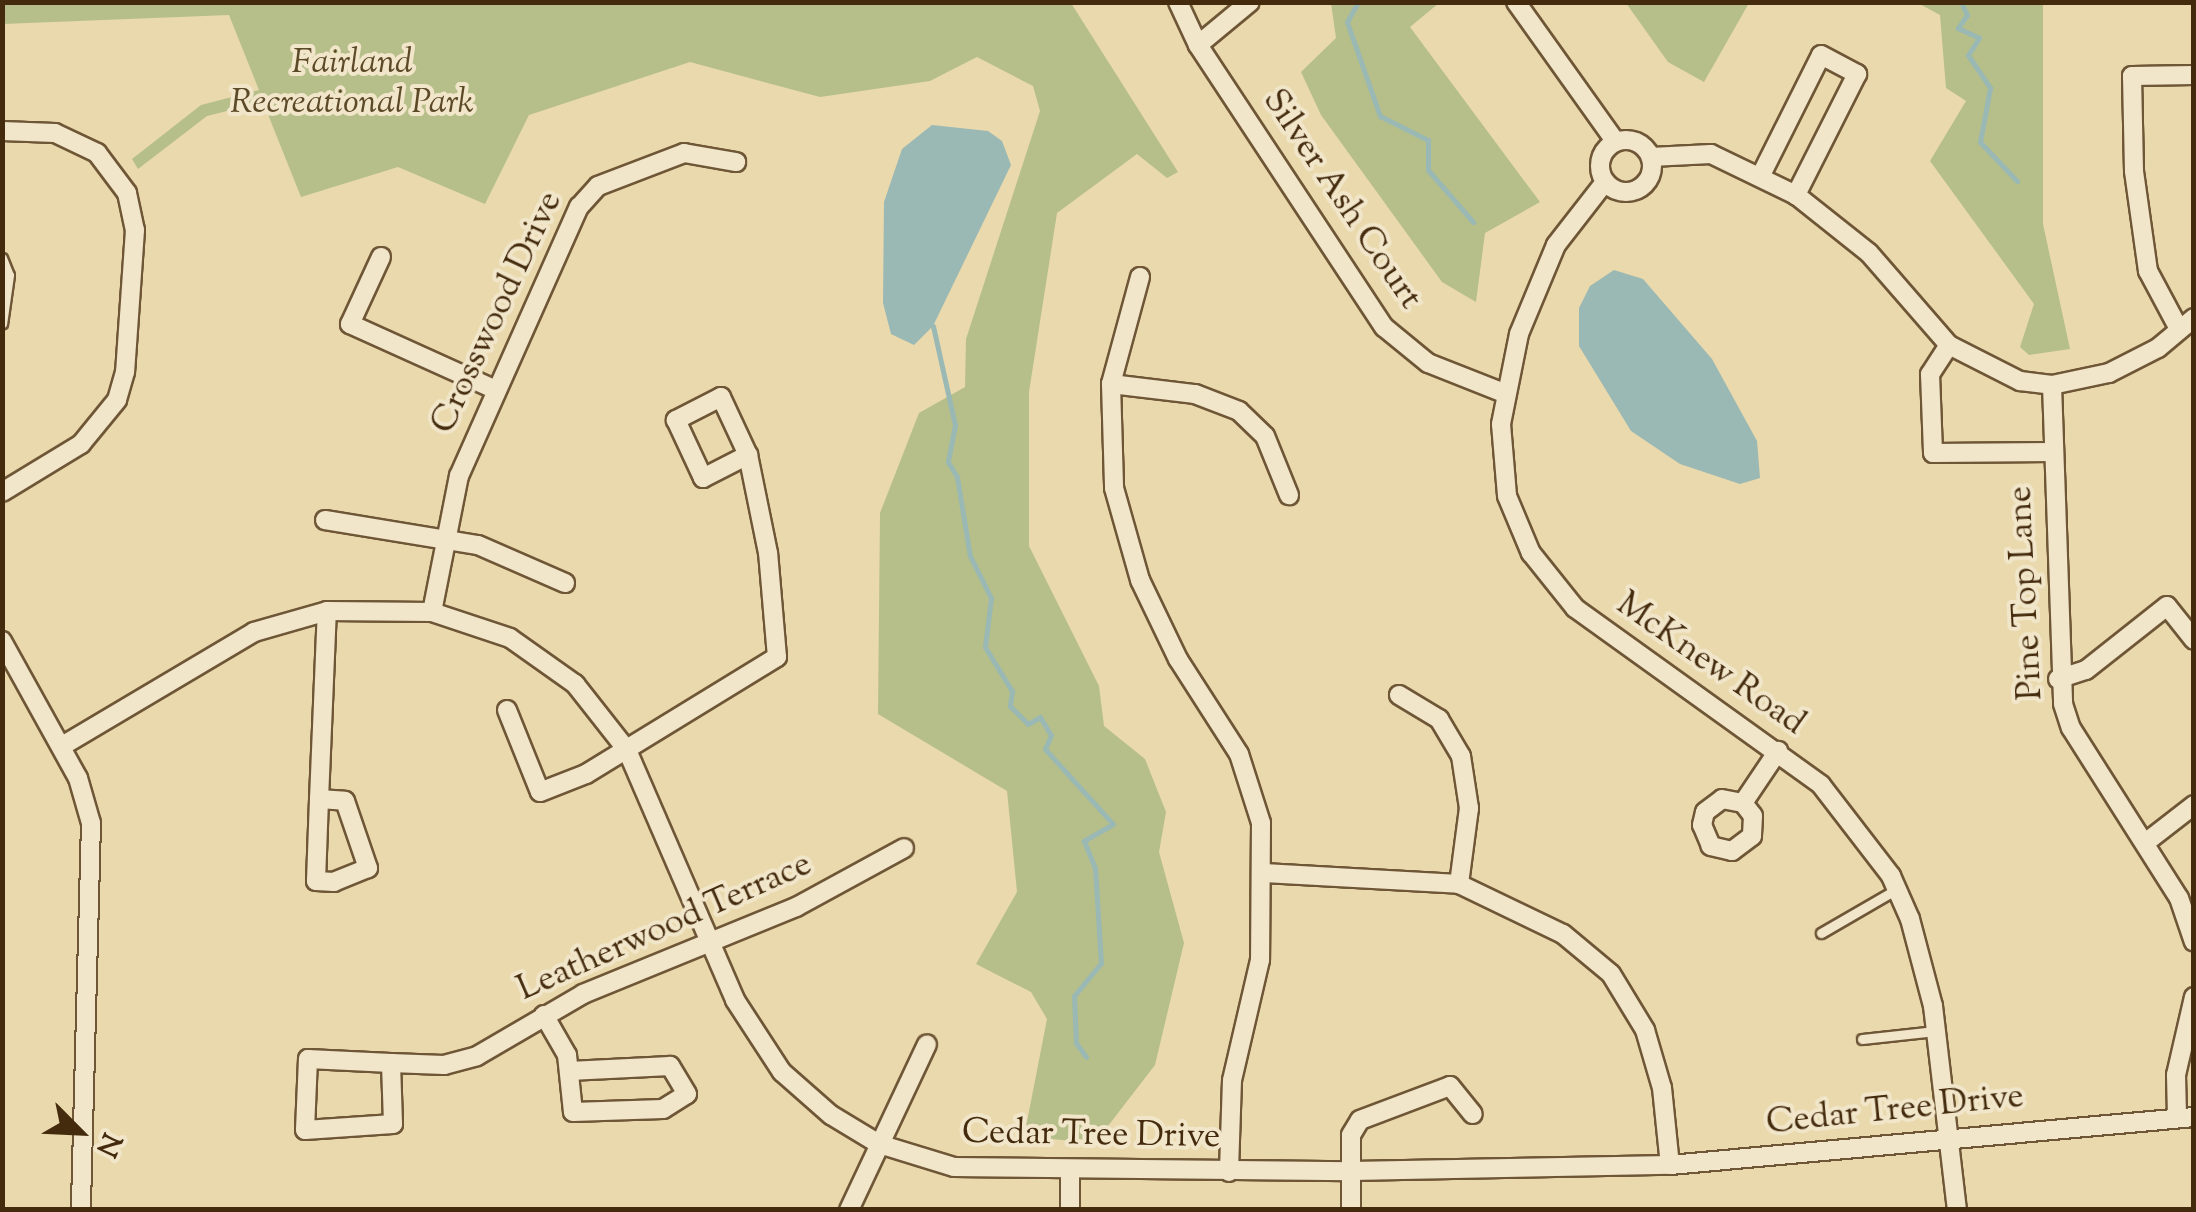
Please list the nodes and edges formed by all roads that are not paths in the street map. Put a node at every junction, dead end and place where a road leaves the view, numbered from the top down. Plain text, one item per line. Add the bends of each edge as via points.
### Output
1 (1178, 2) edge
2 (1250, 2) edge
3 (1516, 2) edge
4 (1198, 46) junction
5 (2194, 75) edge
6 (2, 131) edge
7 (1616, 141) junction
8 (1651, 157) junction
9 (736, 162) dead end
10 (1761, 175) junction
11 (1605, 182) junction
12 (1796, 196) junction
13 (381, 257) dead end
14 (2, 258) edge
15 (1140, 277) dead end
16 (2, 324) edge
17 (2186, 324) edge
18 (1950, 345) junction
19 (1111, 384) junction
20 (2052, 385) junction
21 (496, 390) junction
22 (1504, 393) junction
23 (2052, 452) junction
24 (748, 456) junction
25 (2, 492) edge
26 (1289, 495) dead end
27 (325, 520) dead end
28 (444, 538) junction
29 (565, 583) dead end
30 (327, 610) junction
31 (432, 612) junction
32 (2194, 640) edge
33 (2, 641) edge
34 (2058, 679) junction
35 (1399, 695) dead end
36 (507, 710) dead end
37 (62, 746) junction
38 (627, 750) junction
39 (1778, 751) junction
40 (319, 799) junction
41 (1744, 804) dead end
42 (2194, 805) edge
43 (2145, 842) junction
44 (904, 848) dead end
45 (1264, 873) junction
46 (1459, 884) junction
47 (1897, 889) junction
48 (1821, 933) dead end
49 (2194, 942) edge
50 (710, 943) junction
51 (2194, 997) edge
52 (544, 1015) junction
53 (1936, 1031) junction
54 (1862, 1039) dead end
55 (927, 1044) dead end
56 (391, 1062) junction
57 (569, 1071) junction
58 (1473, 1114) dead end
59 (2185, 1117) edge
60 (1950, 1138) junction
61 (879, 1144) junction
62 (1670, 1164) junction
63 (1070, 1172) junction
64 (1229, 1172) junction
65 (1351, 1172) junction
66 (81, 1210) edge
67 (849, 1210) edge
68 (1070, 1210) edge
69 (1351, 1210) edge
70 (1957, 1210) edge

1 - 4 street, Silver Ash Court
2 - 4 street
3 - 7 street
4 - 22 street, Silver Ash Court via 1384,327 1428,363
5 - 17 street via 2132,76 2134,172 2148,271
6 - 25 street via 56,133 97,154 127,194 136,230 125,372 116,400 81,444
7 - 8 street via 1634,141
7 - 11 street via 1601,159
8 - 10 street via 1711,154
8 - 11 street via 1642,188 1625,192
9 - 21 street, Crosswood Drive via 684,153 587,195
10 - 12 street
10 - 12 street via 1821,55 1857,74
11 - 22 street, McKnew Road via 1556,245 1519,334
12 - 18 street via 1869,253
13 - 21 street via 350,324
14 - 16 lane via 9,275
15 - 19 street
17 - 20 street via 2133,364
18 - 20 street via 1992,371
18 - 23 street via 1930,374 1933,452
19 - 26 street via 1195,394 1239,411 1265,436
19 - 45 street via 1110,451 1124,529 1160,624 1239,754 1260,823
20 - 23 street, Pine Top Lane
21 - 28 street, Crosswood Drive via 459,476
22 - 39 street, McKnew Road via 1507,496 1549,582 1604,633
23 - 34 street, Pine Top Lane
24 - 24 street via 721,398 676,420 703,478
24 - 38 street via 768,553 777,657
27 - 28 street
28 - 29 street
28 - 31 street, Crosswood Drive
30 - 31 street, Cedar Tree Drive
30 - 37 street, Cedar Tree Drive via 254,632
30 - 40 street
31 - 38 street, Cedar Tree Drive via 474,623 543,658 575,684
32 - 34 street via 2167,606 2086,670
33 - 37 street
34 - 43 street, Pine Top Lane via 2071,728
35 - 46 street via 1439,719 1461,756 1469,808
36 - 38 street via 540,792
37 - 66 street via 85,798 94,850
38 - 50 street, Cedar Tree Drive
39 - 41 street
39 - 47 street, McKnew Road via 1845,811
40 - 40 street via 316,880 334,882 368,868 345,801
42 - 43 street
43 - 49 street, Pine Top Lane
44 - 50 street, Leatherwood Terrace via 796,907
45 - 46 street
45 - 64 street via 1256,989 1229,1105
46 - 62 street via 1529,912 1610,974 1654,1054
47 - 48 lane
47 - 53 street, McKnew Road via 1924,960
50 - 52 street, Leatherwood Terrace
50 - 61 street, Cedar Tree Drive via 735,1000 782,1072 831,1115
51 - 59 street via 2176,1075
52 - 56 street, Leatherwood Terrace via 460,1062
52 - 57 street
53 - 54 lane
53 - 60 street, McKnew Road
55 - 61 street
56 - 56 street, Leatherwood Terrace via 308,1059 305,1130 393,1124
57 - 57 street via 574,1112 663,1109 687,1094 670,1066
58 - 65 street via 1450,1086 1360,1120 1350,1135
59 - 60 street, Cedar Tree Drive
60 - 62 street, Cedar Tree Drive
60 - 70 street, McKnew Road
61 - 63 street, Cedar Tree Drive via 954,1168
61 - 67 street
62 - 65 street, Cedar Tree Drive
63 - 64 street, Cedar Tree Drive
63 - 68 street
64 - 65 street, Cedar Tree Drive
65 - 69 street

